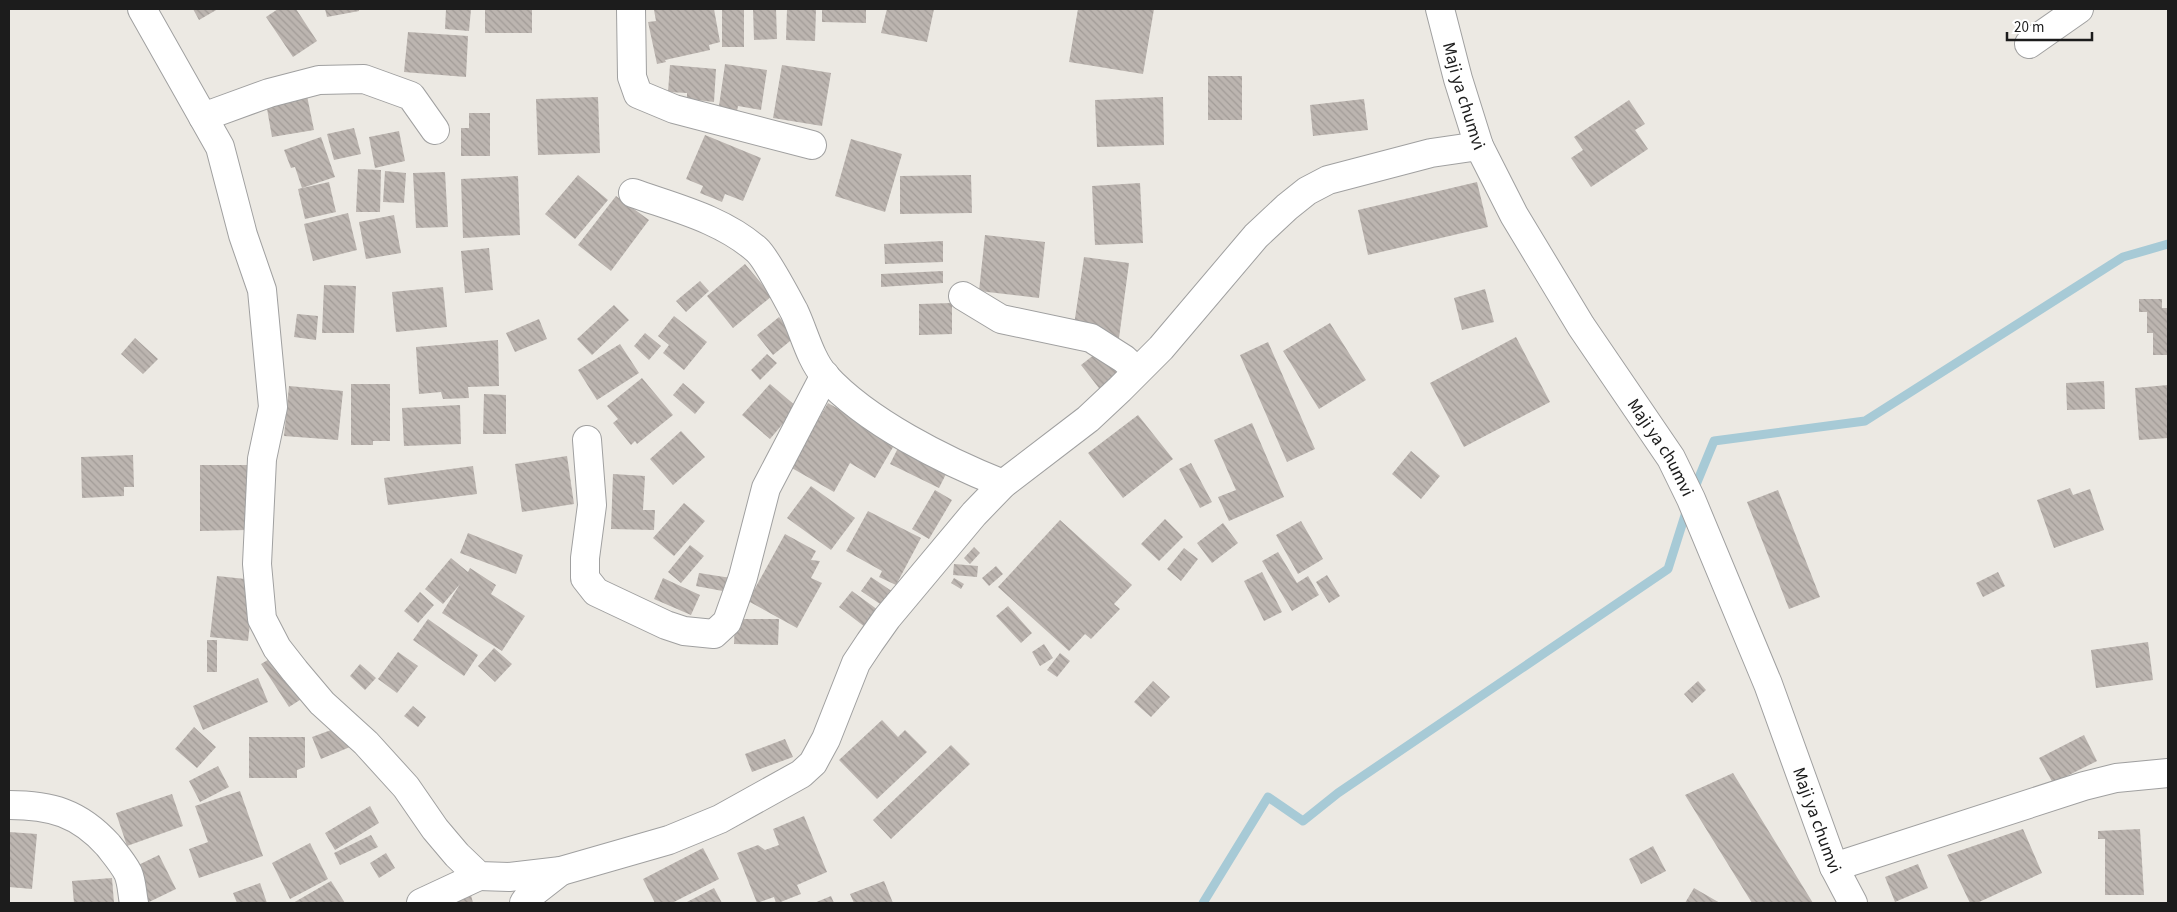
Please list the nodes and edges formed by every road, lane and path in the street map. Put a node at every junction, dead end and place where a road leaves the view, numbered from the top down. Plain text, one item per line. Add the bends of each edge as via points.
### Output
1 (142, 9) edge
2 (631, 9) edge
3 (1440, 9) edge
4 (2079, 9) edge
5 (2029, 44) dead end
6 (203, 117) junction
7 (435, 130) dead end
8 (812, 145) dead end
9 (1479, 146) junction
10 (633, 193) dead end
11 (963, 296) dead end
12 (1137, 371) junction
13 (825, 375) junction
14 (587, 440) dead end
15 (1003, 484) junction
16 (2168, 773) edge
17 (9, 805) edge
18 (1834, 867) junction
19 (561, 871) junction
20 (479, 876) junction
21 (134, 903) edge
22 (421, 903) edge
23 (524, 903) edge
24 (1853, 903) edge

1 - 6 street
2 - 8 street via 632,77 638,94 674,109
3 - 9 street, Maji ya chumvi
4 - 5 street
6 - 7 street via 269,92 319,80 364,79 411,96
6 - 20 street via 220,147 243,235 262,290 273,407 262,459 257,564 262,618 277,648 311,690 406,787 435,829
9 - 12 street via 1391,163 1328,180 1307,190 1256,236 1161,348
9 - 18 street, Maji ya chumvi via 1514,215 1581,326 1671,458 1768,684
10 - 13 street via 723,226 758,251 787,298
11 - 12 street via 1001,319 1091,338
12 - 15 street via 1088,419
13 - 14 street via 766,488 743,577 727,622 714,634 684,631 666,625 596,592 585,578 592,505
13 - 15 street via 859,406 910,440
15 - 19 street via 974,514 870,642 852,672 826,739 807,769 720,819 670,840
16 - 18 street via 2116,778 2084,786
17 - 21 street via 30,805 79,819 118,856 128,874
18 - 24 street, Maji ya chumvi
19 - 20 street via 509,877
19 - 23 street
20 - 22 street

